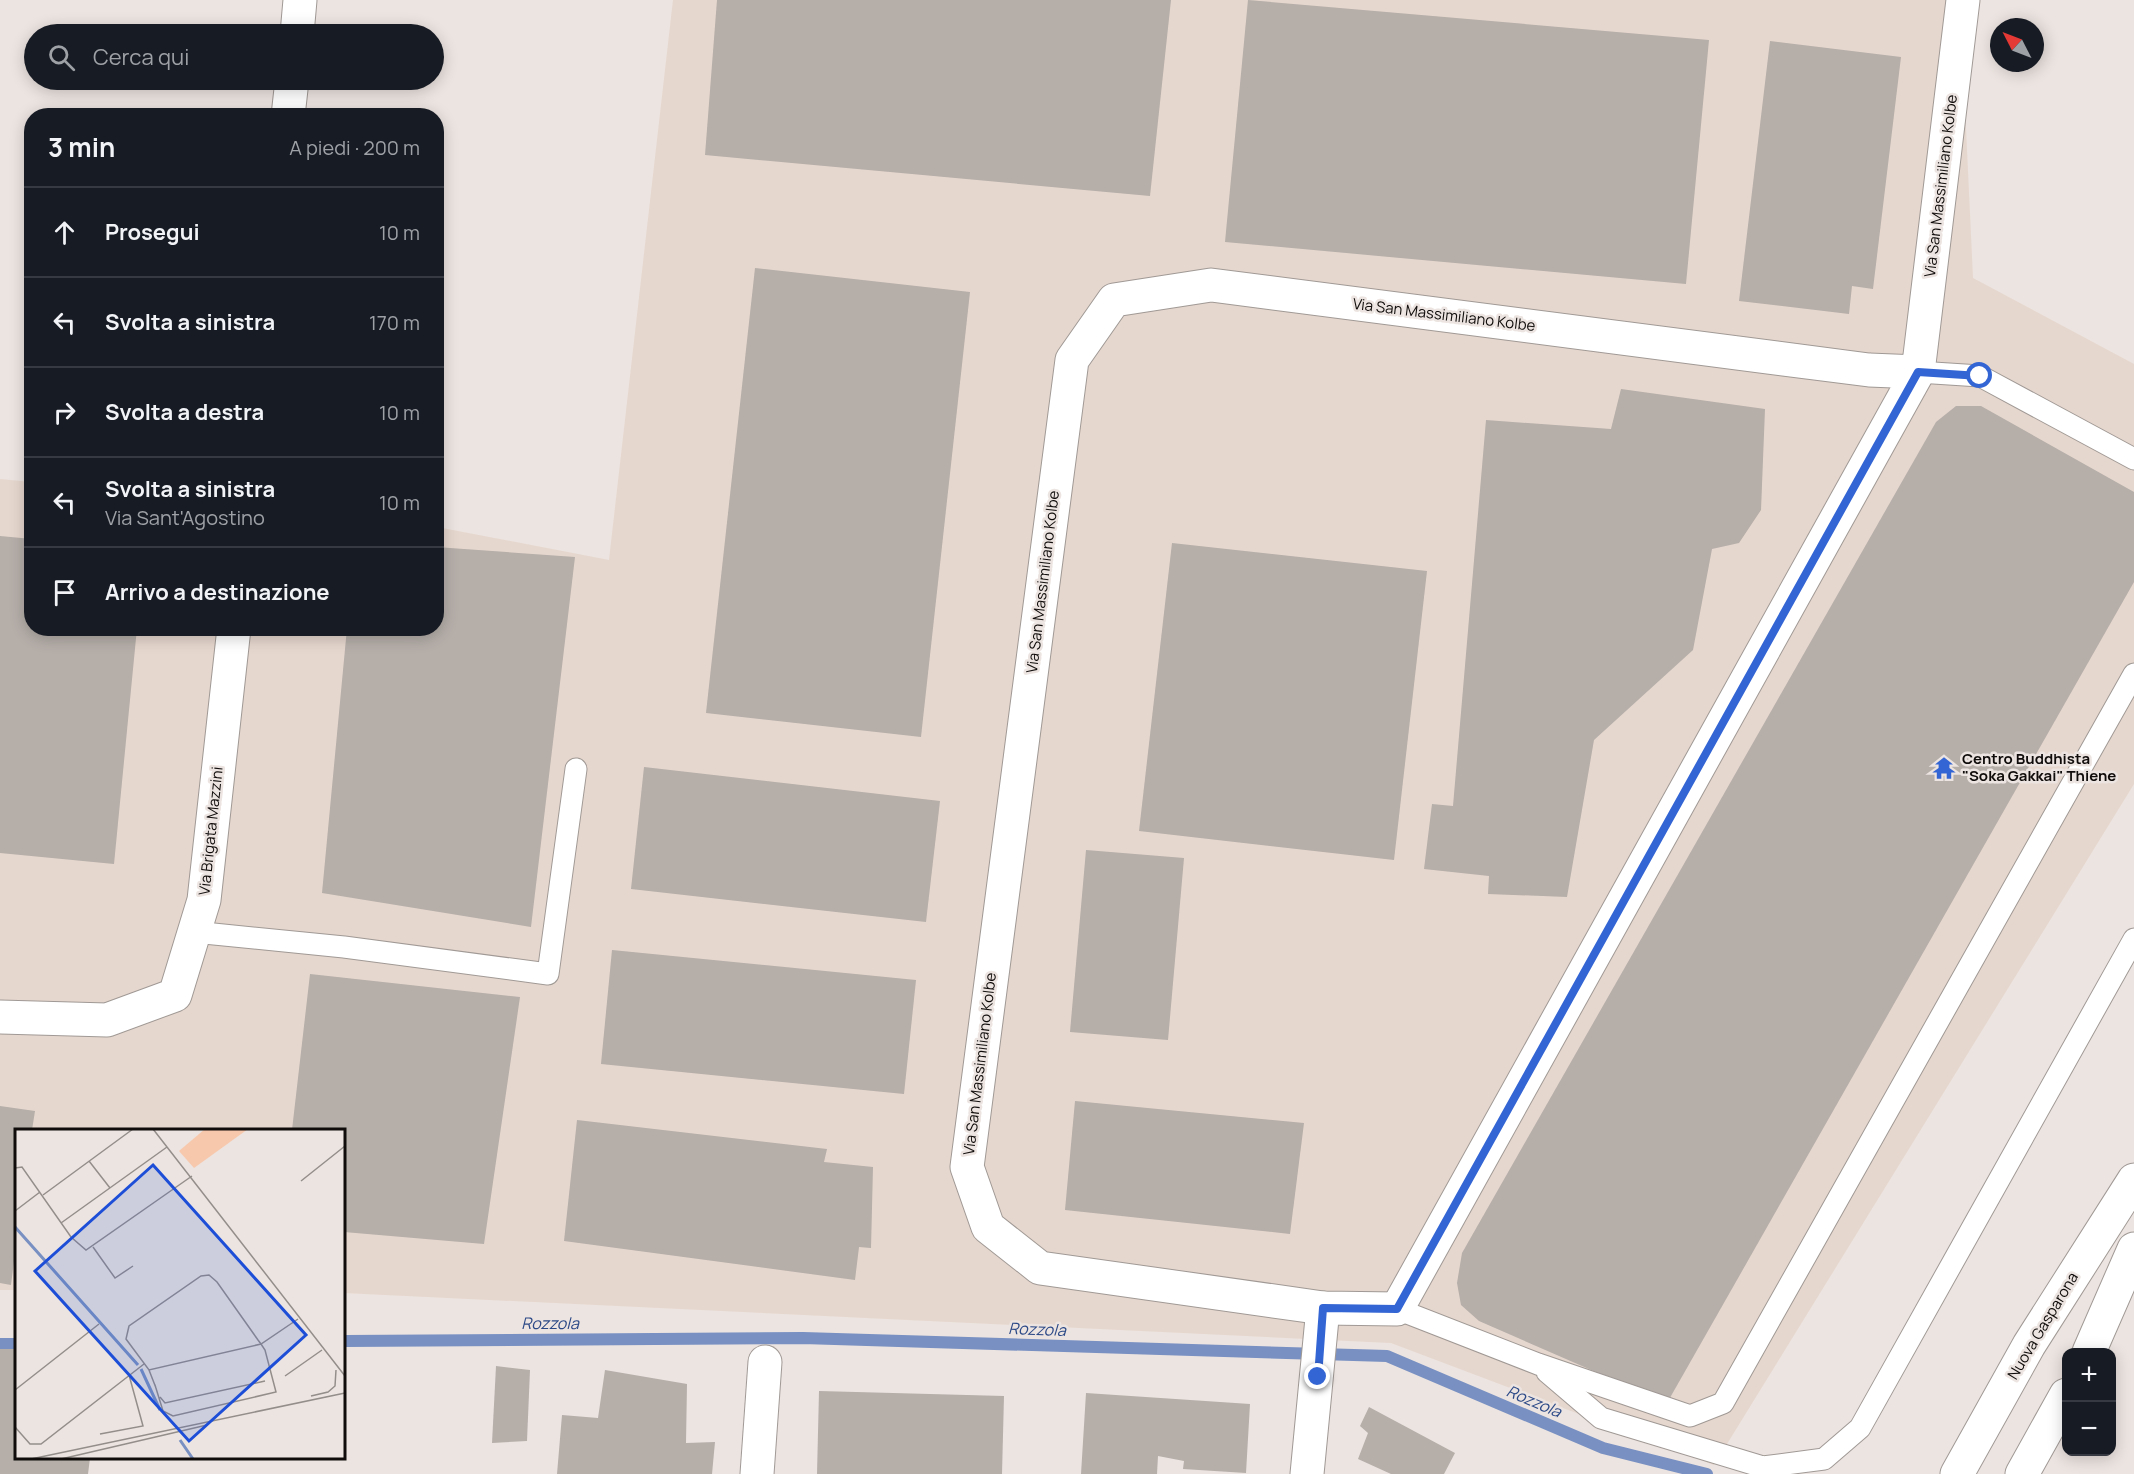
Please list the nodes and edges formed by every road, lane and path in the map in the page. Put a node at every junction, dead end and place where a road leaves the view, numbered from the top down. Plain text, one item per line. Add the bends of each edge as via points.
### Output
1 (300, 0) edge
2 (1963, 0) edge
3 (298, 24) edge
4 (291, 90) edge
5 (289, 108) edge
6 (1918, 372) junction
7 (2134, 459) edge
8 (233, 636) edge
9 (2134, 674) edge
10 (576, 768) dead end
11 (194, 932) junction
12 (2134, 939) edge
13 (0, 1017) edge
14 (2134, 1180) edge
15 (2134, 1249) edge
16 (1323, 1308) junction
17 (1397, 1309) junction
18 (2091, 1348) edge
19 (765, 1362) dead end
20 (1538, 1364) junction
21 (2063, 1402) edge
22 (758, 1474) edge
23 (1307, 1474) edge
24 (1957, 1474) edge
25 (2022, 1474) edge

1 - 3 street
2 - 6 street, Via San Massimiliano Kolbe
4 - 5 street
6 - 7 lane via 1980,376
6 - 16 street, Via San Massimiliano Kolbe via 1869,370 1211,285 1114,300 1072,360 967,1167 988,1227 1040,1268
6 - 17 street, Via San Massimiliano Kolbe
8 - 11 street, Via Brigata Mazzini via 204,900
9 - 20 lane via 1723,1403 1690,1416
10 - 11 lane via 548,974
11 - 13 street, Via Brigata Mazzini via 175,995 107,1020
12 - 20 lane via 1860,1428 1824,1459 1763,1467 1601,1418
14 - 24 street, Nuova Gasparona via 2029,1345
15 - 18 street
16 - 17 street, Via San Massimiliano Kolbe
16 - 23 street
17 - 20 lane
19 - 22 street
21 - 25 street

